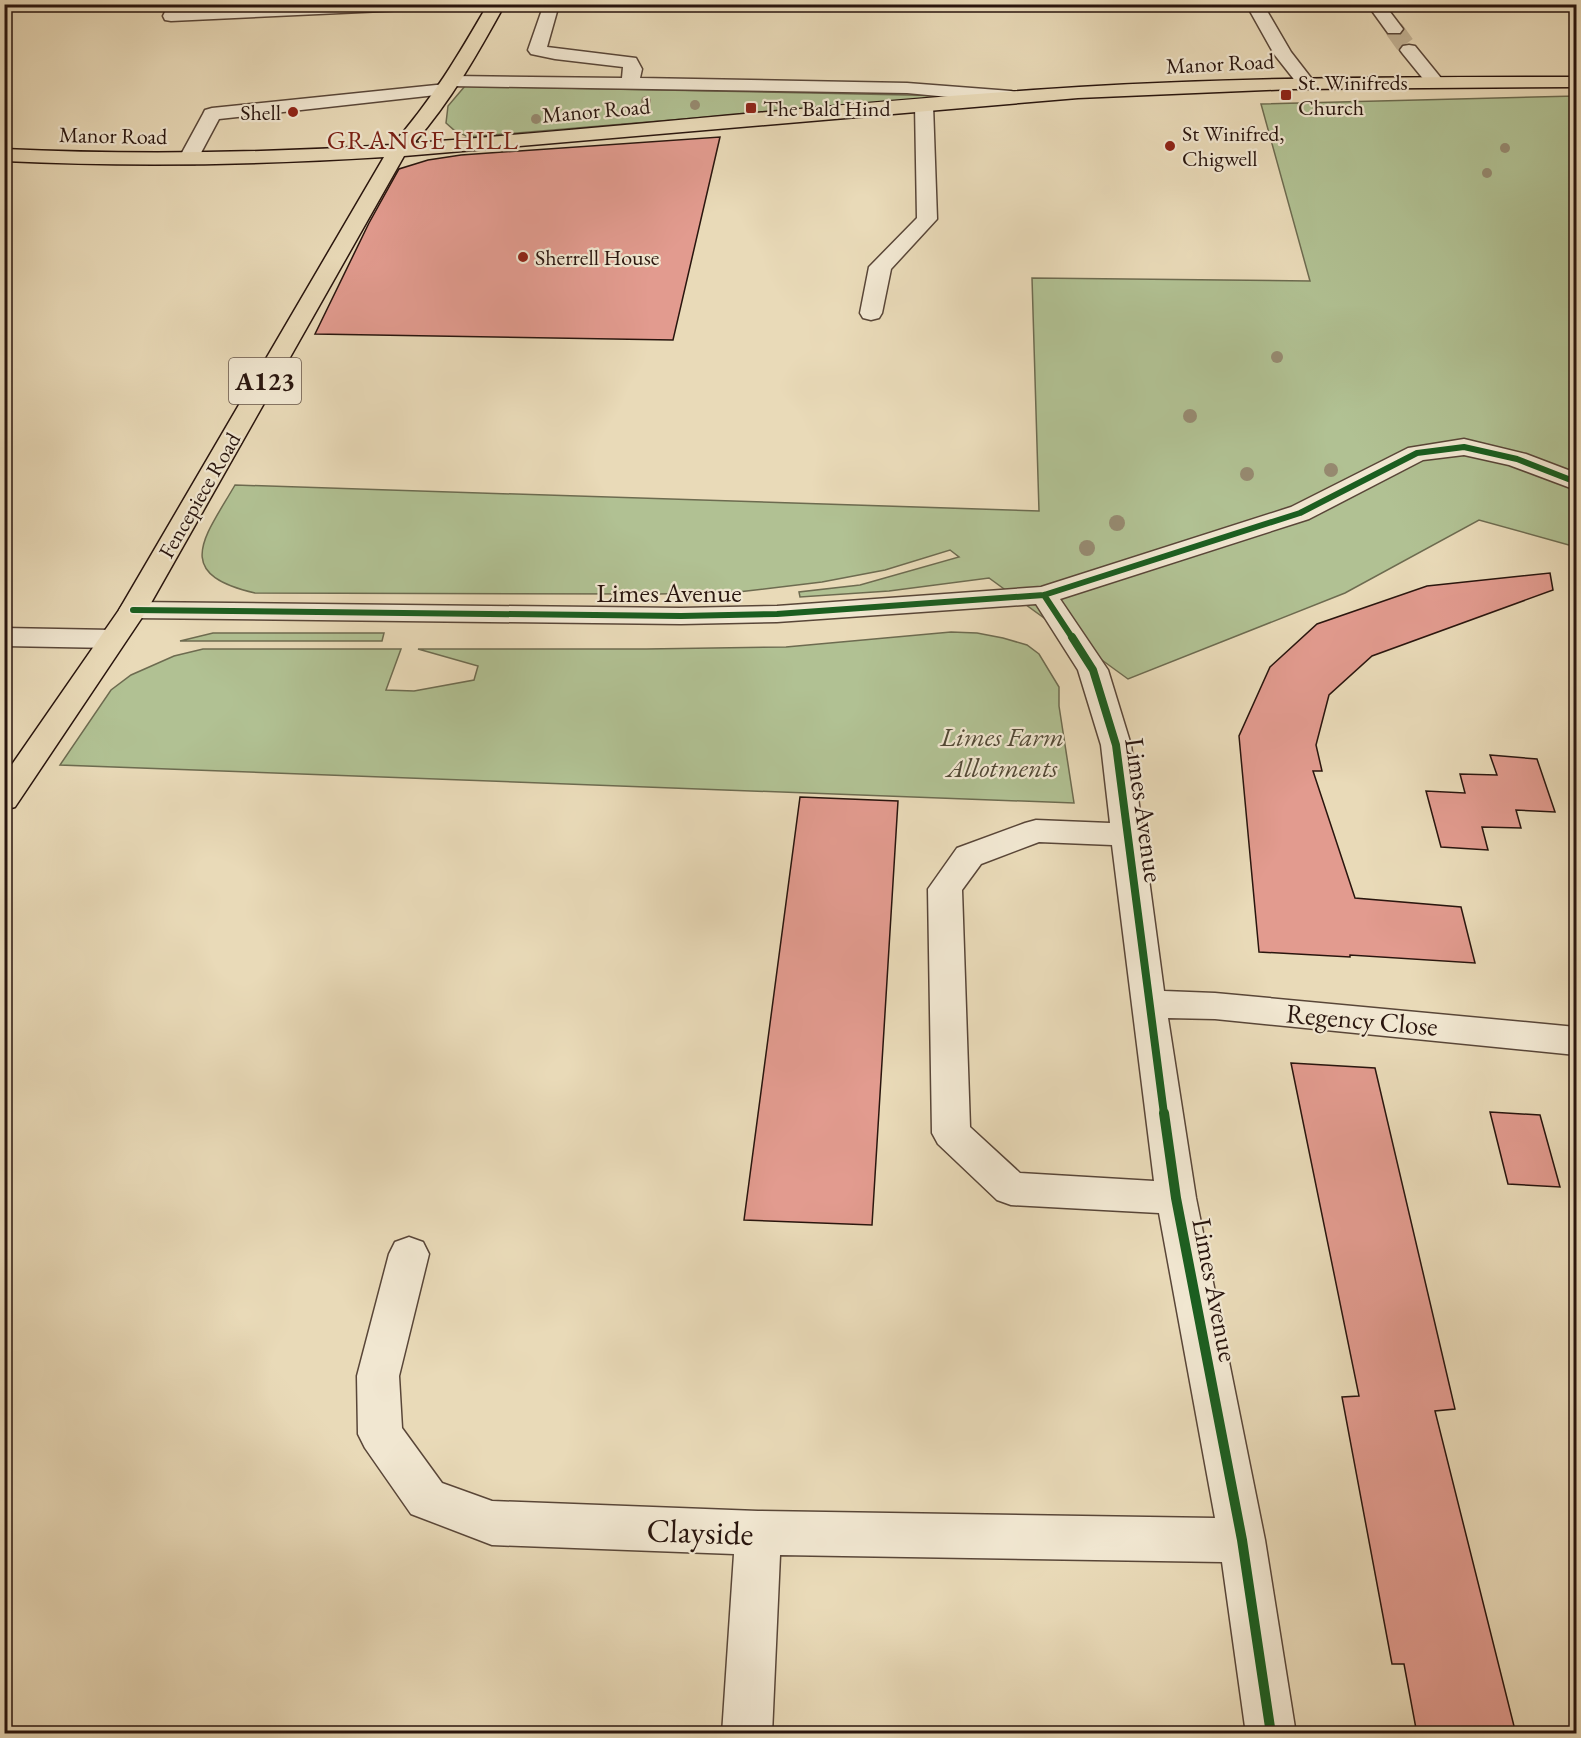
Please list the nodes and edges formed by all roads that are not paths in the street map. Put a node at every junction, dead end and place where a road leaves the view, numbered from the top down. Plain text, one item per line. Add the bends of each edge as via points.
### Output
1 (427, 4) edge
2 (497, 4) edge
3 (1254, 4) edge
4 (1375, 4) edge
5 (550, 8) dead end
6 (171, 16) dead end
7 (1394, 29) tunnel mouth
8 (1409, 50) tunnel mouth
9 (1435, 82) junction
10 (1576, 82) edge
11 (1306, 83) junction
12 (630, 84) junction
13 (449, 85) junction
14 (390, 96) junction
15 (1011, 97) junction
16 (924, 105) junction
17 (344, 118) dead end
18 (225, 131) dead end
19 (201, 134) junction
20 (397, 151) junction
21 (4, 155) edge
22 (188, 160) junction
23 (871, 313) dead end
24 (1576, 482) edge
25 (1044, 595) junction
26 (133, 610) junction
27 (4, 637) edge
28 (112, 639) junction
29 (4, 800) edge
30 (1127, 835) junction
31 (1148, 1004) junction
32 (1576, 1041) edge
33 (1176, 1198) junction
34 (409, 1254) dead end
35 (758, 1533) junction
36 (1242, 1540) junction
37 (747, 1734) edge
38 (1271, 1734) edge

1 - 6 street
2 - 13 main road, A123
3 - 11 street via 1283,54
4 - 7 street
5 - 12 street via 537,50 630,62
8 - 9 street
9 - 10 main road, Manor Road
9 - 11 main road, Manor Road
11 - 15 main road, Manor Road
12 - 13 street, Manor Road
12 - 15 street, Manor Road via 907,88
13 - 14 street, Manor Road
13 - 20 main road, A123
14 - 17 street via 367,111
14 - 19 street, Manor Road via 212,114
15 - 16 main road, Manor Road
16 - 20 main road, Manor Road
16 - 23 street via 927,219 880,267
18 - 19 street
19 - 22 street
20 - 22 main road, Manor Road
20 - 26 main road, Fencepiece Road / A123
21 - 22 main road, Manor Road
24 - 25 street via 1516,459 1464,447 1417,453 1300,513
25 - 26 street, Limes Avenue via 745,615
25 - 30 street, Limes Avenue via 1093,670 1116,745
26 - 28 main road, Fencepiece Road / A123
27 - 28 street
28 - 29 main road, Fencepiece Road / A123
30 - 31 street, Limes Avenue
30 - 33 street, Limes Avenue via 1036,831 969,856 945,888 951,1133 1011,1189
31 - 32 street, Regency Close via 1215,1006
31 - 33 street, Limes Avenue
33 - 36 street, Limes Avenue
34 - 35 street, Clayside via 378,1377 380,1434 427,1498 492,1523
35 - 36 street, Clayside
35 - 37 street
36 - 38 street, Limes Avenue

